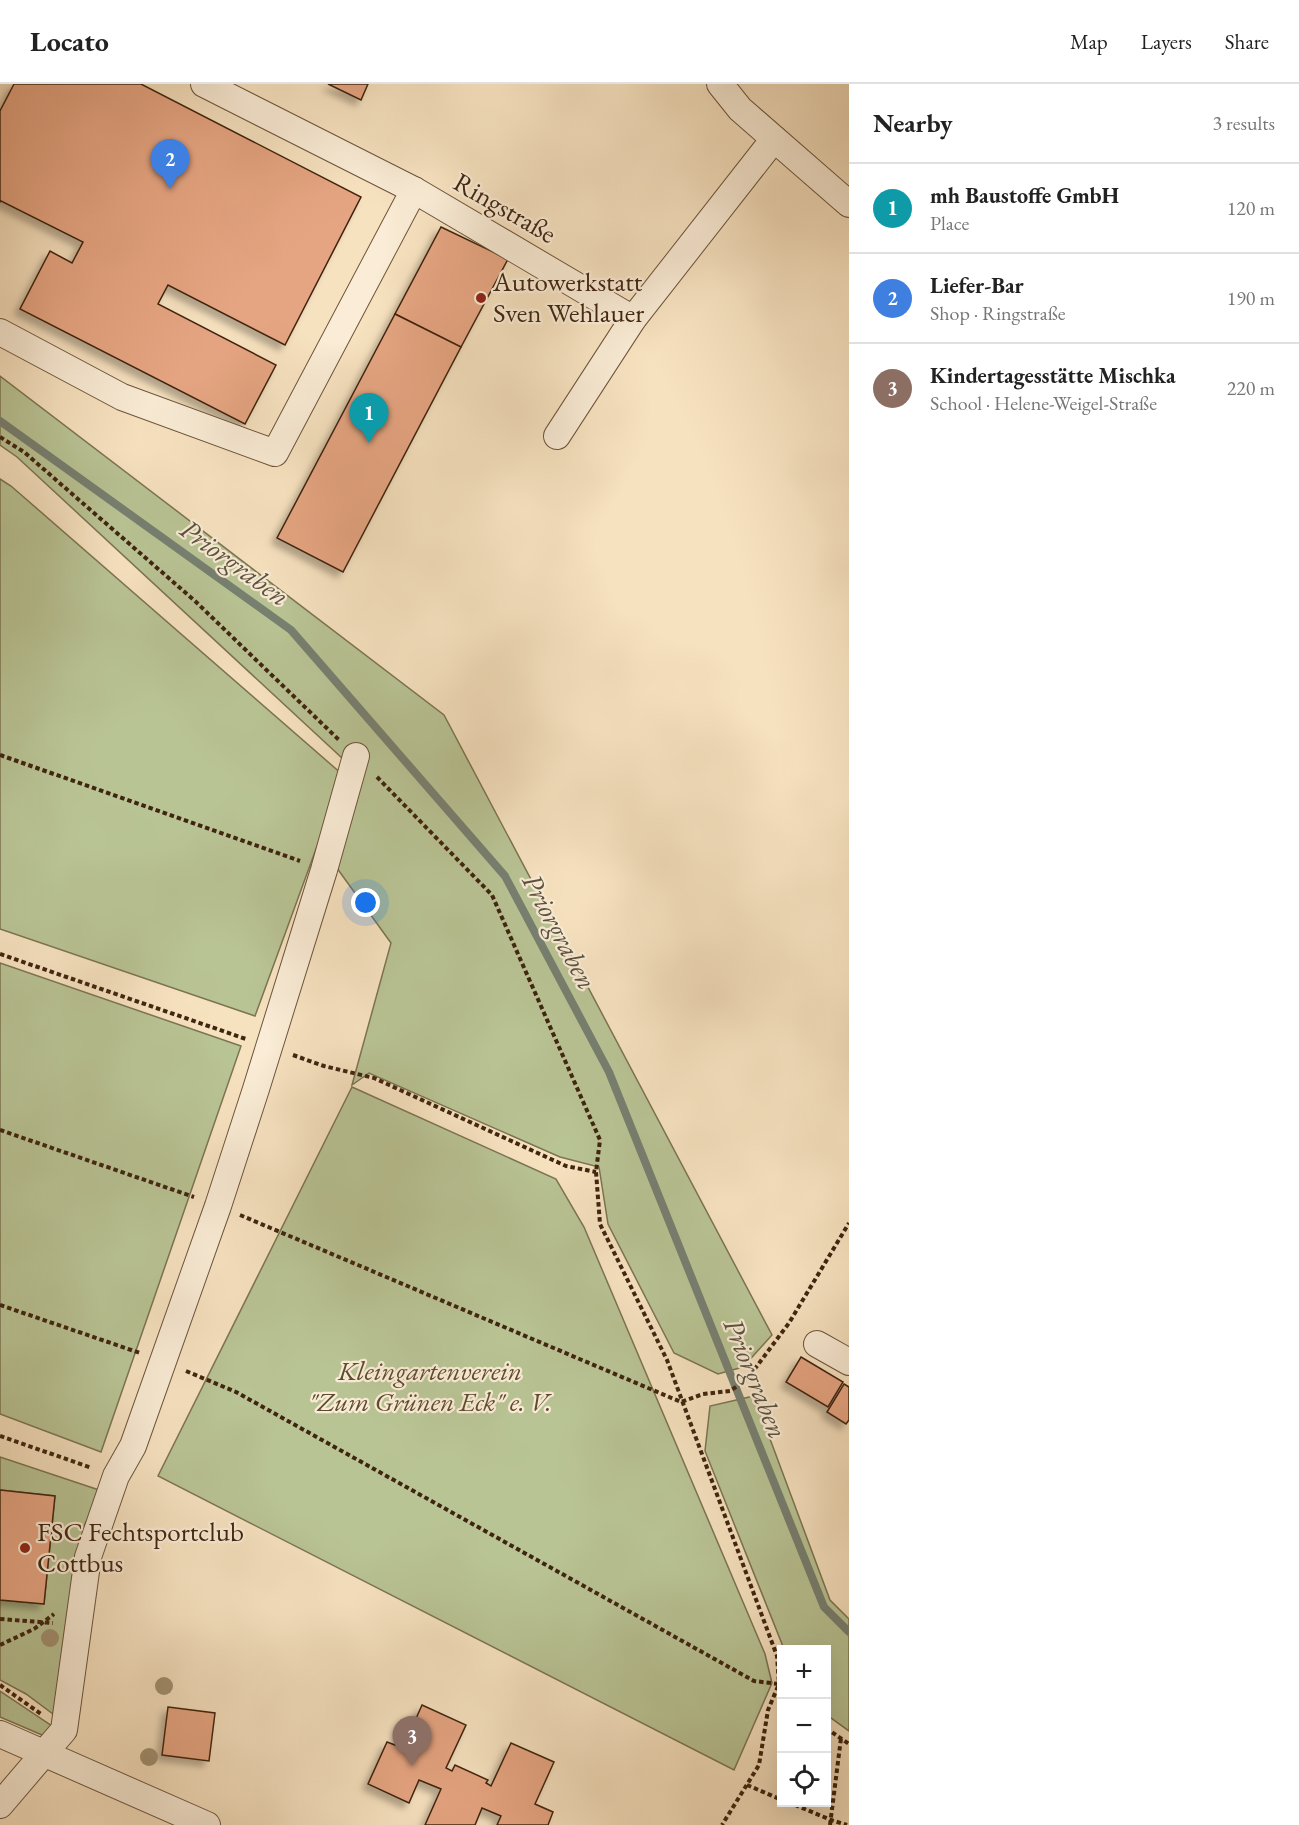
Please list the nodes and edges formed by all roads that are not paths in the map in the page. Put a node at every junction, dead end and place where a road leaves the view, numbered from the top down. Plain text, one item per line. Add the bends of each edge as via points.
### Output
1 (204, 84) edge
2 (720, 84) edge
3 (774, 139) junction
4 (414, 190) junction
5 (849, 204) edge
6 (633, 319) junction
7 (0, 332) edge
8 (557, 436) dead end
9 (356, 756) road end
10 (817, 1344) dead end
11 (849, 1362) edge
12 (0, 1734) edge
13 (43, 1754) junction
14 (0, 1805) edge
15 (207, 1825) edge

1 - 4 street, Ringstraße
2 - 3 street via 740,109
3 - 5 street
3 - 6 street
4 - 6 street, Ringstraße
4 - 7 street via 275,453 122,397
6 - 8 street
9 - 13 street via 218,1206 133,1446 116,1476 88,1557 64,1730
10 - 11 street
12 - 13 street
13 - 14 street
13 - 15 street

